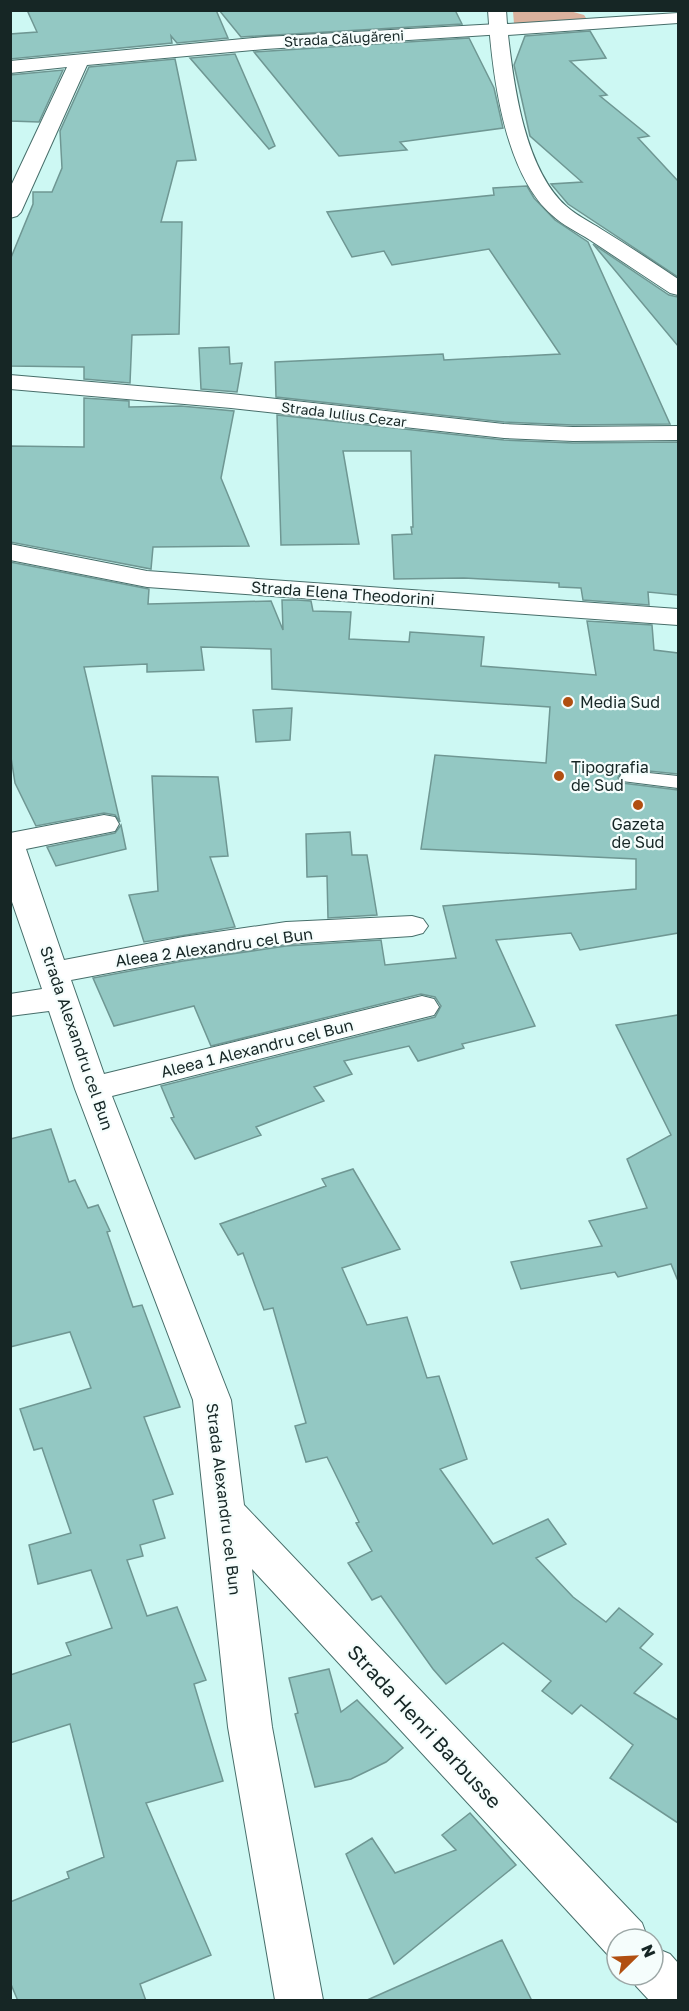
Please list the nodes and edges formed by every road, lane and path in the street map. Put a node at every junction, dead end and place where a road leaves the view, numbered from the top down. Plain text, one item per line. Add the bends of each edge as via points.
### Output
1 (589, 10) edge
2 (678, 18) edge
3 (498, 20) edge
4 (620, 21) junction
5 (80, 60) junction
6 (10, 67) edge
7 (10, 212) edge
8 (678, 288) edge
9 (10, 382) edge
10 (678, 433) edge
11 (10, 552) edge
12 (678, 617) edge
13 (629, 777) dead end
14 (678, 782) edge
15 (104, 824) dead end
16 (10, 843) edge
17 (10, 848) edge
18 (412, 926) dead end
19 (24, 929) edge
20 (56, 986) junction
21 (10, 1005) edge
22 (422, 1007) dead end
23 (92, 1089) junction
24 (226, 1512) junction
25 (613, 1927) edge
26 (665, 1983) edge
27 (678, 1997) edge
28 (299, 2001) edge

1 - 4 street
2 - 4 street, Strada Călugăreni
3 - 4 street, Strada Călugăreni
3 - 5 street, Strada Călugăreni
3 - 8 street via 515,128 529,168 544,193 559,211
5 - 6 street, Strada Călugăreni
5 - 7 street
9 - 10 street, Strada Iulius Cezar via 504,431
11 - 12 street, Strada Elena Theodorini via 147,579
13 - 14 lane
15 - 16 street
17 - 19 street, Strada Alexandru cel Bun
18 - 20 street, Aleea 2 Alexandru cel Bun via 286,933 183,948
19 - 20 street, Strada Alexandru cel Bun
20 - 21 street, Aleea 2 Alexandru cel Bun
20 - 23 street, Strada Alexandru cel Bun
22 - 23 street, Aleea 1 Alexandru cel Bun
23 - 24 street, Strada Alexandru cel Bun via 212,1400
24 - 25 street, Strada Henri Barbusse
24 - 28 street, Strada Alexandru cel Bun via 250,1726
26 - 27 street

